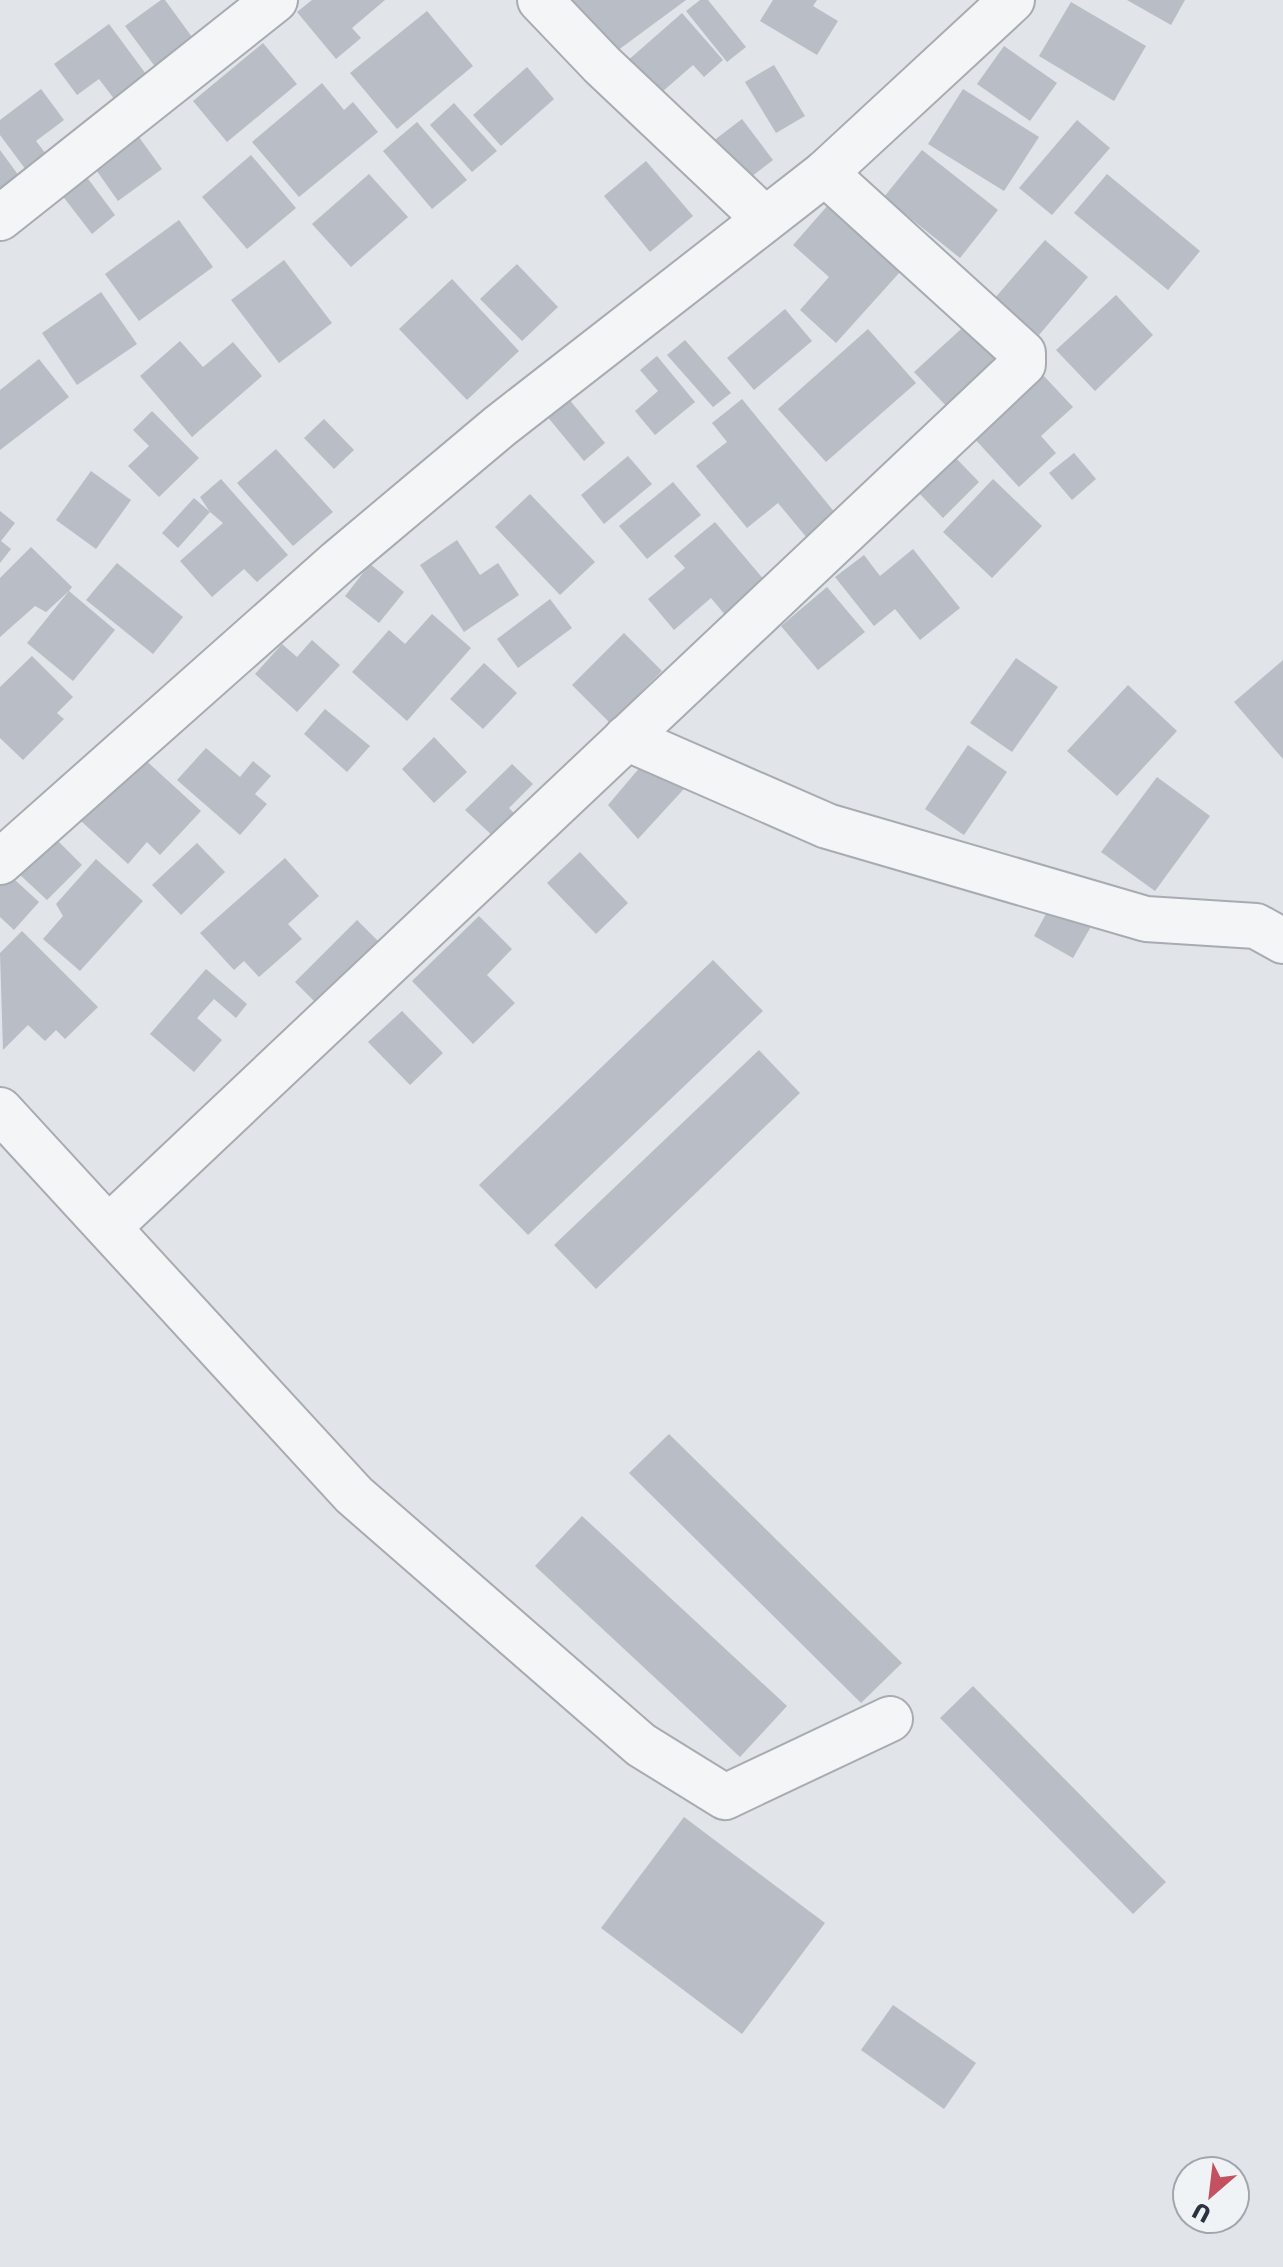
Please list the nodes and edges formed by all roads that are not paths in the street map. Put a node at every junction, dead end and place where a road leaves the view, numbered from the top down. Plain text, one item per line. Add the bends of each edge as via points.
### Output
1 (275, 0) edge
2 (540, 0) edge
3 (1012, 0) edge
4 (825, 173) junction
5 (0, 218) edge
6 (765, 219) junction
7 (626, 738) junction
8 (0, 862) edge
9 (1283, 941) edge
10 (0, 1110) edge
11 (109, 1227) junction
12 (890, 1719) dead end

1 - 5 street
2 - 6 street
3 - 4 street
4 - 6 street
4 - 7 street via 1023,353 1025,361
6 - 8 street via 442,474
7 - 9 street via 827,826 1146,919 1256,926
7 - 11 street
10 - 11 street
11 - 12 street via 354,1495 641,1745 725,1797

